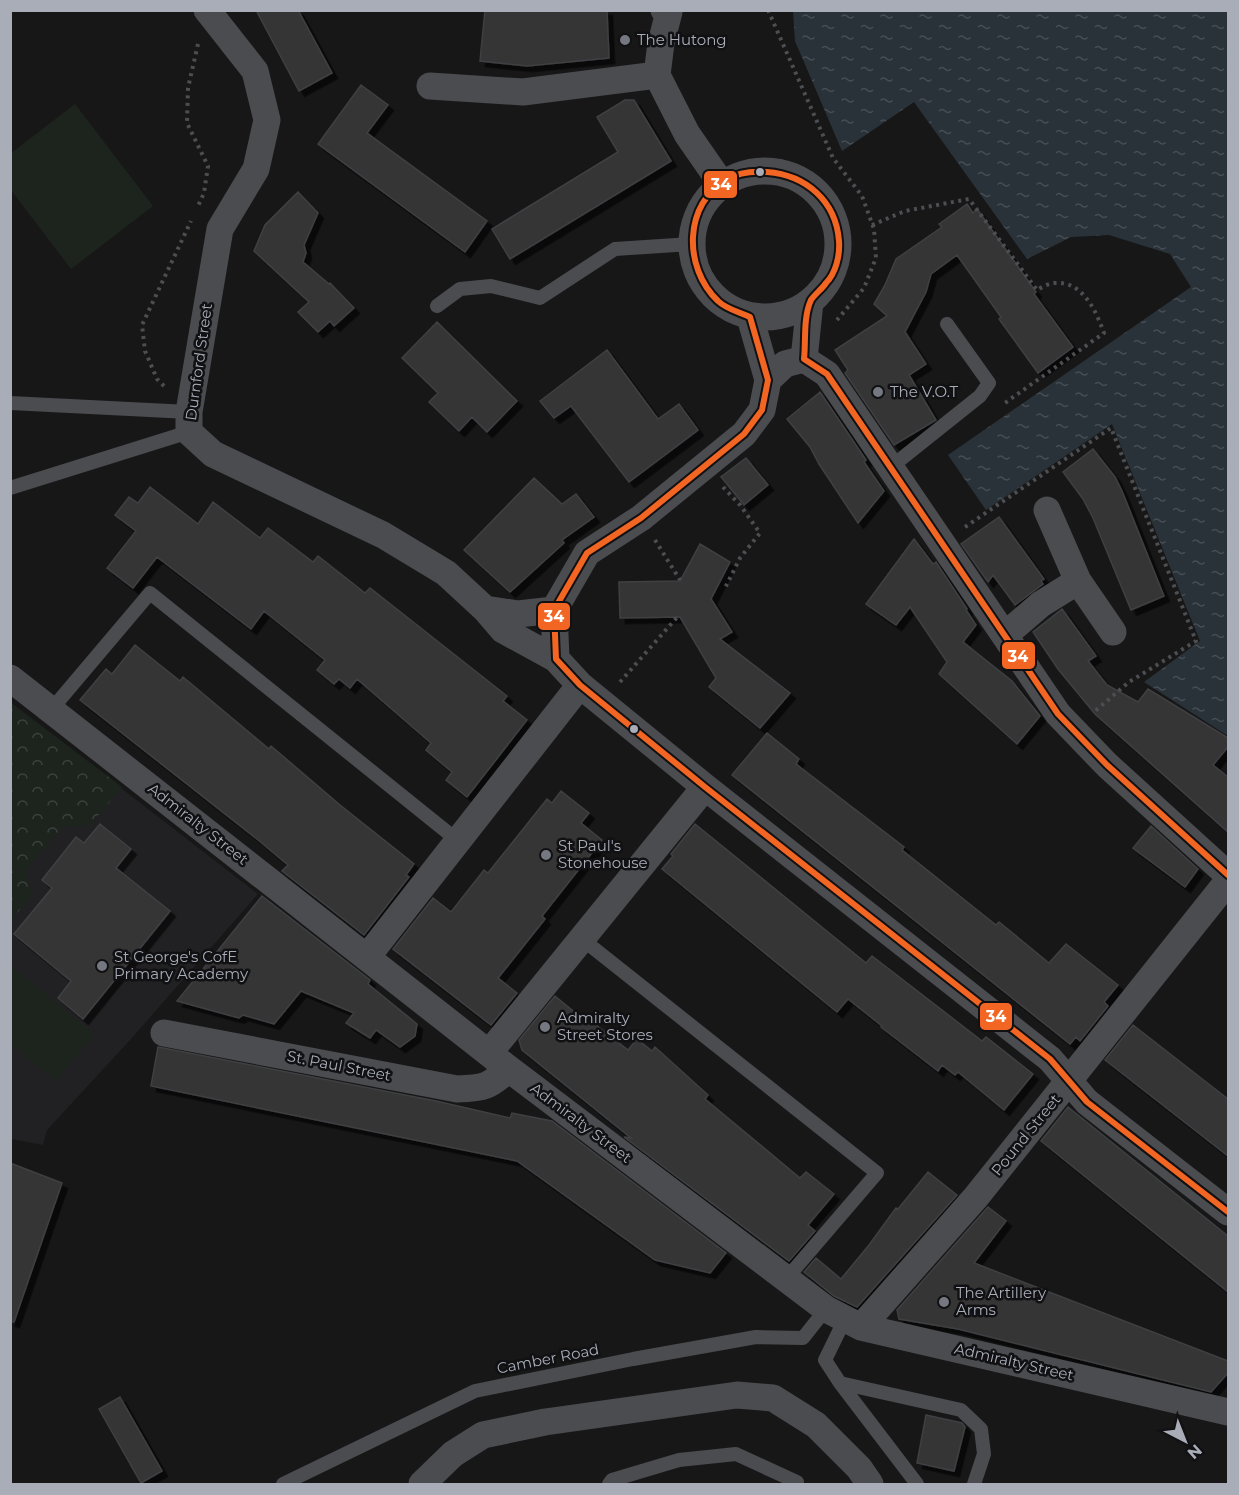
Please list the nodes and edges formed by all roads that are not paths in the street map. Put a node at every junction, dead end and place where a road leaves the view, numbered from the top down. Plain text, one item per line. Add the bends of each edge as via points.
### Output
1 (207, 10) edge
2 (668, 11) edge
3 (657, 75) junction
4 (430, 86) dead end
5 (721, 183) junction
6 (691, 244) junction
7 (810, 303) junction
8 (437, 306) dead end
9 (750, 316) junction
10 (947, 324) dead end
11 (804, 359) junction
12 (768, 380) junction
13 (10, 402) edge
14 (189, 422) junction
15 (891, 467) junction
16 (10, 488) edge
17 (1047, 510) dead end
18 (1078, 581) junction
19 (485, 609) junction
20 (554, 610) junction
21 (1113, 632) dead end
22 (1005, 635) junction
23 (556, 659) junction
24 (10, 678) edge
25 (580, 685) junction
26 (51, 710) junction
27 (705, 787) junction
28 (457, 840) junction
29 (1228, 875) edge
30 (1228, 881) edge
31 (582, 939) junction
32 (367, 957) junction
33 (164, 1033) dead end
34 (499, 1061) junction
35 (1070, 1081) junction
36 (1228, 1212) edge
37 (786, 1279) junction
38 (844, 1318) junction
39 (840, 1383) junction
40 (1228, 1412) edge
41 (796, 1483) edge
42 (283, 1485) edge
43 (422, 1485) edge
44 (609, 1485) edge
45 (870, 1485) edge
46 (917, 1485) edge
47 (974, 1485) edge

1 - 14 street, Durnford Street via 255,71 267,120 256,169 220,229
2 - 3 street
3 - 4 street via 523,92
3 - 5 street via 687,134
5 - 6 street via 694,222
5 - 7 street via 735,176 771,171 806,183 825,201 839,239 838,254 830,278
6 - 8 lane via 615,249 540,298 491,286 460,289
6 - 9 street via 695,270 702,283 719,302
7 - 9 street via 787,315
7 - 11 street
9 - 12 street
10 - 15 lane via 989,383 980,396
11 - 12 street via 785,363
11 - 15 street via 827,374
12 - 20 street via 762,410 744,434 641,518 587,553
13 - 14 lane
14 - 16 lane
14 - 19 street, Durnford Street via 213,454 383,535 446,573
15 - 22 street
17 - 18 street
18 - 21 street
18 - 22 street via 1041,604
19 - 20 street via 518,614
19 - 23 street, Durnford Street via 503,630
20 - 23 street
22 - 29 street via 1058,714 1107,765
23 - 25 street, Durnford Street
24 - 26 street, Admiralty Street
25 - 27 street, Durnford Street
25 - 28 street
26 - 28 lane via 150,593
26 - 32 street, Admiralty Street
27 - 31 street, St. Paul Street
27 - 35 street, Durnford Street via 1050,1059
28 - 32 street
30 - 35 street, Pound Street
31 - 34 street, St. Paul Street
31 - 37 lane via 877,1173
32 - 34 street, Admiralty Street
33 - 34 street, St. Paul Street via 457,1089 491,1084
34 - 37 street, Admiralty Street
35 - 36 street, Durnford Street via 1087,1102
35 - 38 street, Pound Street via 976,1197
37 - 38 street, Admiralty Street
38 - 39 lane via 825,1360
38 - 40 street, Admiralty Street
38 - 42 lane, Camber Road via 803,1338 756,1337 475,1391
39 - 46 lane
39 - 47 lane via 961,1410 981,1429 984,1454
41 - 44 lane via 736,1454 679,1460 612,1480
43 - 45 street via 453,1454 483,1435 545,1422 738,1395 773,1398 816,1425 859,1468

